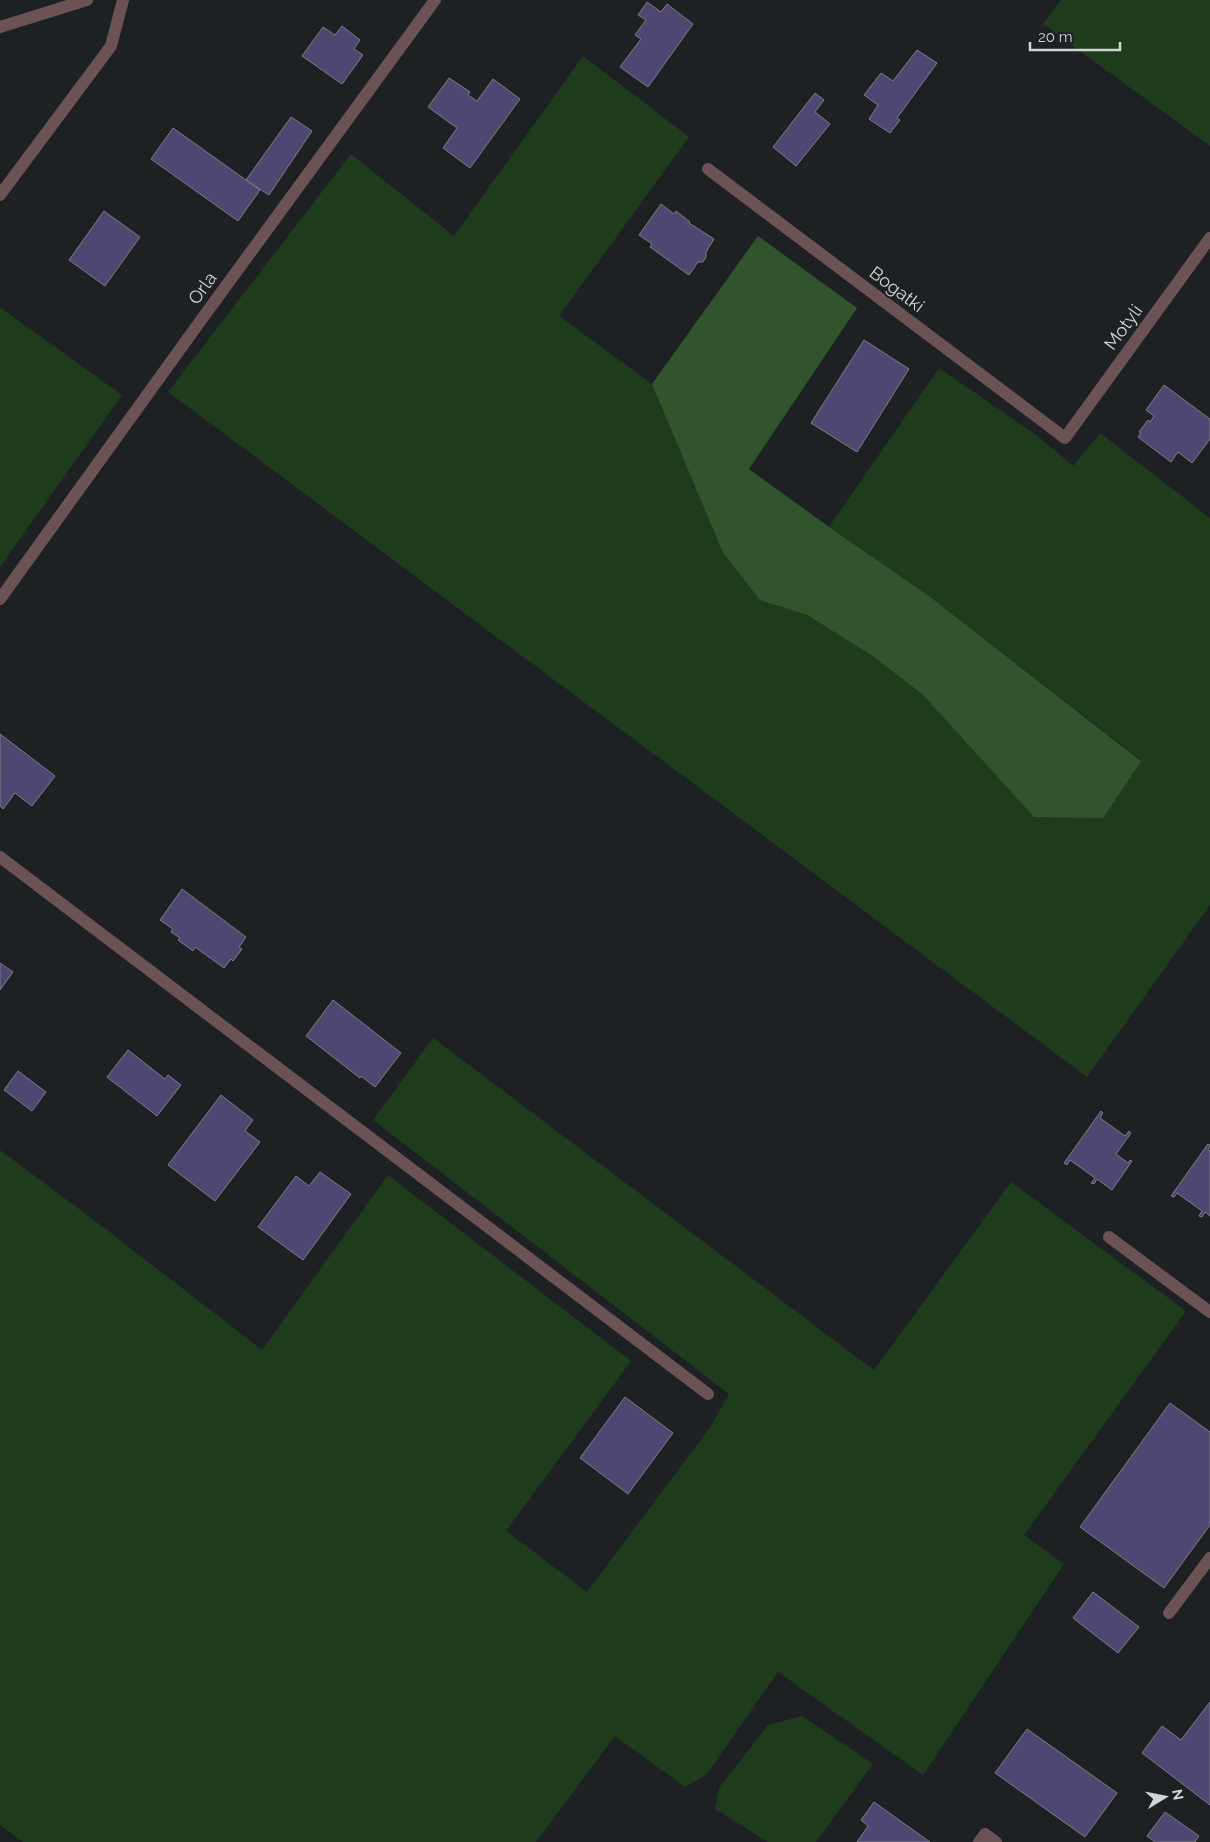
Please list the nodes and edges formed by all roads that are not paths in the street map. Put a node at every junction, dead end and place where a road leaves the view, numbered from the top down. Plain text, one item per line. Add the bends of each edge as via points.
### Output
1 (87, 0) edge
2 (123, 0) edge
3 (435, 0) edge
4 (0, 27) edge
5 (708, 169) dead end
6 (0, 195) edge
7 (1210, 238) edge
8 (1065, 438) joint
9 (0, 599) edge
10 (0, 857) edge
11 (1109, 1237) dead end
12 (1210, 1312) edge
13 (708, 1394) dead end
14 (1210, 1558) edge
15 (1169, 1613) dead end
16 (979, 1842) edge
17 (996, 1842) edge

1 - 4 street
2 - 6 street via 111,46
3 - 9 street, Orla
5 - 8 street, Bogatki
7 - 8 street, Motyli
10 - 13 street
11 - 12 street
14 - 15 street
16 - 17 street via 985,1834

